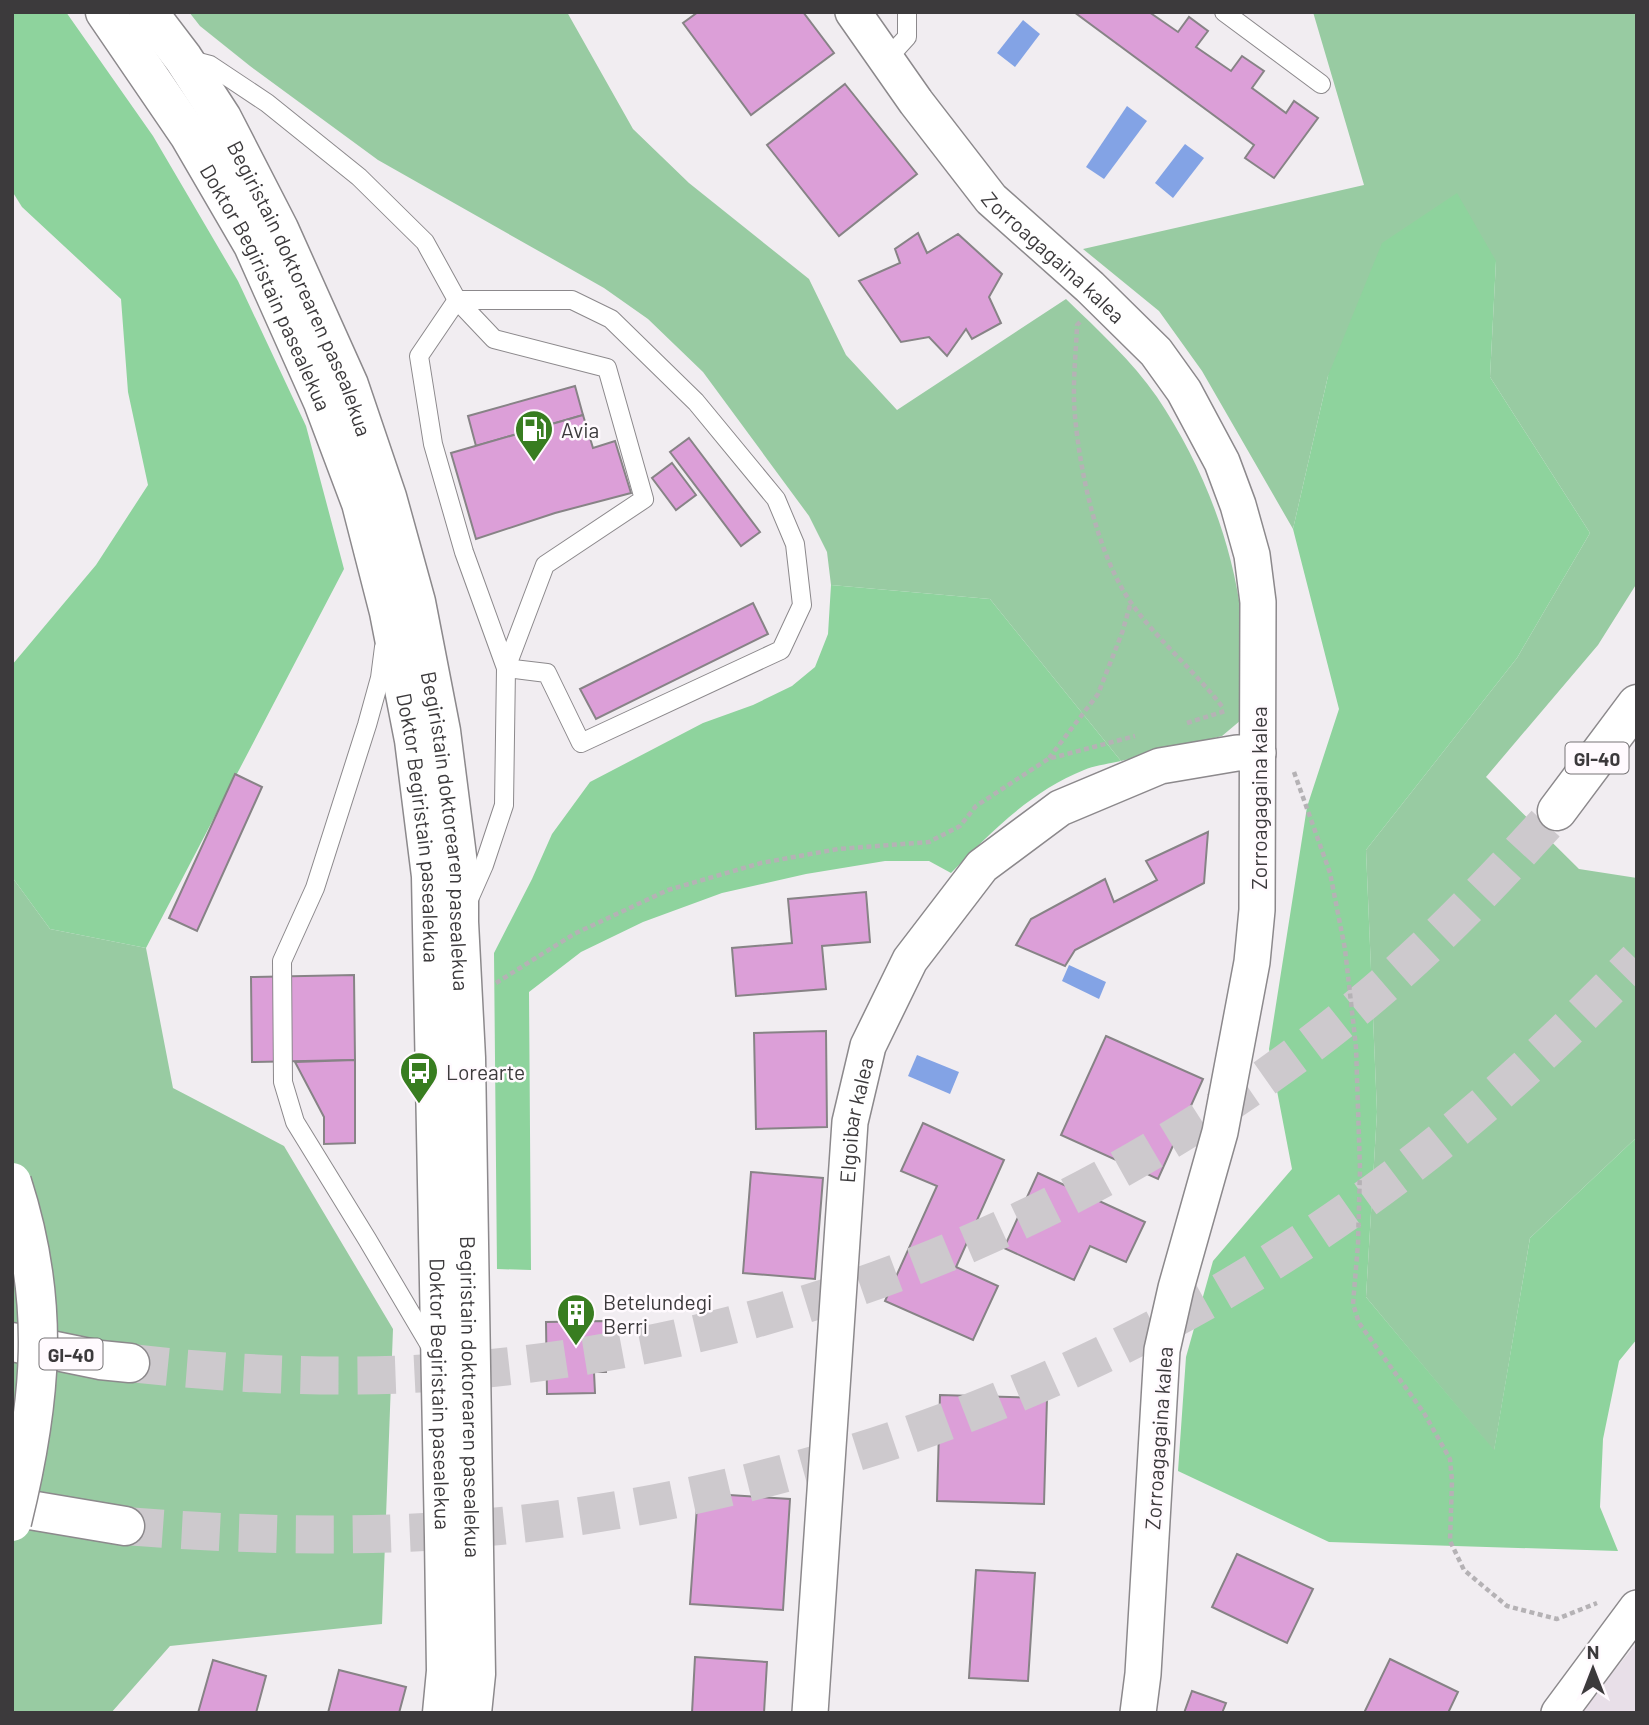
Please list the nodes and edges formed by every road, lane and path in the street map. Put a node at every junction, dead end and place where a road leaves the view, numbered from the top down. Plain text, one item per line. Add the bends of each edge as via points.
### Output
1 (105, 12) edge
2 (148, 12) edge
3 (853, 12) edge
4 (907, 12) edge
5 (1224, 12) edge
6 (183, 58) junction
7 (886, 60) junction
8 (1321, 84) dead end
9 (1102, 299) junction
10 (457, 300) junction
11 (1131, 602) junction
12 (389, 612) junction
13 (506, 668) junction
14 (1637, 704) edge
15 (1225, 711) junction
16 (1178, 726) dead end
17 (1144, 734) dead end
18 (1248, 753) junction
19 (1048, 759) junction
20 (1294, 763) dead end
21 (1557, 811) tunnel mouth
22 (459, 922) junction
23 (462, 986) junction
24 (12, 1182) edge
25 (12, 1342) edge
26 (440, 1362) junction
27 (130, 1363) tunnel mouth
28 (12, 1507) edge
29 (12, 1522) edge
30 (125, 1526) tunnel mouth
31 (1602, 1601) dead end
32 (1637, 1608) edge
33 (442, 1713) edge
34 (472, 1713) edge
35 (810, 1713) edge
36 (1138, 1713) edge
37 (1559, 1713) edge

1 - 12 main road, Doktor Begiristain pasealekua via 189,135 253,245 323,402 360,503
2 - 6 main road, Begiristain doktorearen pasealekua
3 - 7 street, Zorroagagaina kalea
4 - 7 lane via 908,37
5 - 8 lane
6 - 10 lane via 210,65 267,103 359,177 425,242
6 - 22 main road, Begiristain doktorearen pasealekua via 222,118 279,229 349,385 387,497 416,602 441,731 460,872
7 - 9 street, Zorroagagaina kalea via 991,199
9 - 11 path via 1077,325 1074,414 1102,546
9 - 18 street, Zorroagagaina kalea via 1156,352 1184,391 1222,462 1238,505 1252,555 1258,602
10 - 13 lane via 419,356 433,444 453,516
10 - 13 lane via 494,339 607,369 644,499 545,565
10 - 13 lane via 572,300 611,319 696,402 776,499 795,544 802,605 781,650 581,743 547,673
11 - 15 path
11 - 19 path via 1098,694
12 - 26 main road, Doktor Begiristain pasealekua via 414,740 430,876
12 - 26 lane via 380,678 367,725 315,888 282,961 283,1082 295,1122
13 - 22 lane via 504,805
14 - 21 main road, GI-40
15 - 16 path
15 - 18 path
17 - 19 path
18 - 35 street, Elgoibar kalea via 1160,766 1060,808 982,866 909,960 868,1046 850,1122
18 - 36 street, Zorroagagaina kalea via 1257,911 1252,962 1220,1132 1163,1350
19 - 23 path via 976,806 960,826 929,842 838,849 761,863 668,890 574,934 492,985
20 - 31 path via 1330,873 1345,949 1356,1046 1360,1169 1353,1304 1359,1322 1450,1459 1450,1541 1464,1570 1507,1606 1557,1619
22 - 23 main road, Begiristain doktorearen pasealekua
23 - 34 main road, Begiristain doktorearen pasealekua via 476,1648
24 - 29 main road, bridge via 32,1252 39,1354 35,1412
25 - 27 main road, GI-40
26 - 33 main road, Doktor Begiristain pasealekua via 446,1671
28 - 30 main road
32 - 37 street

